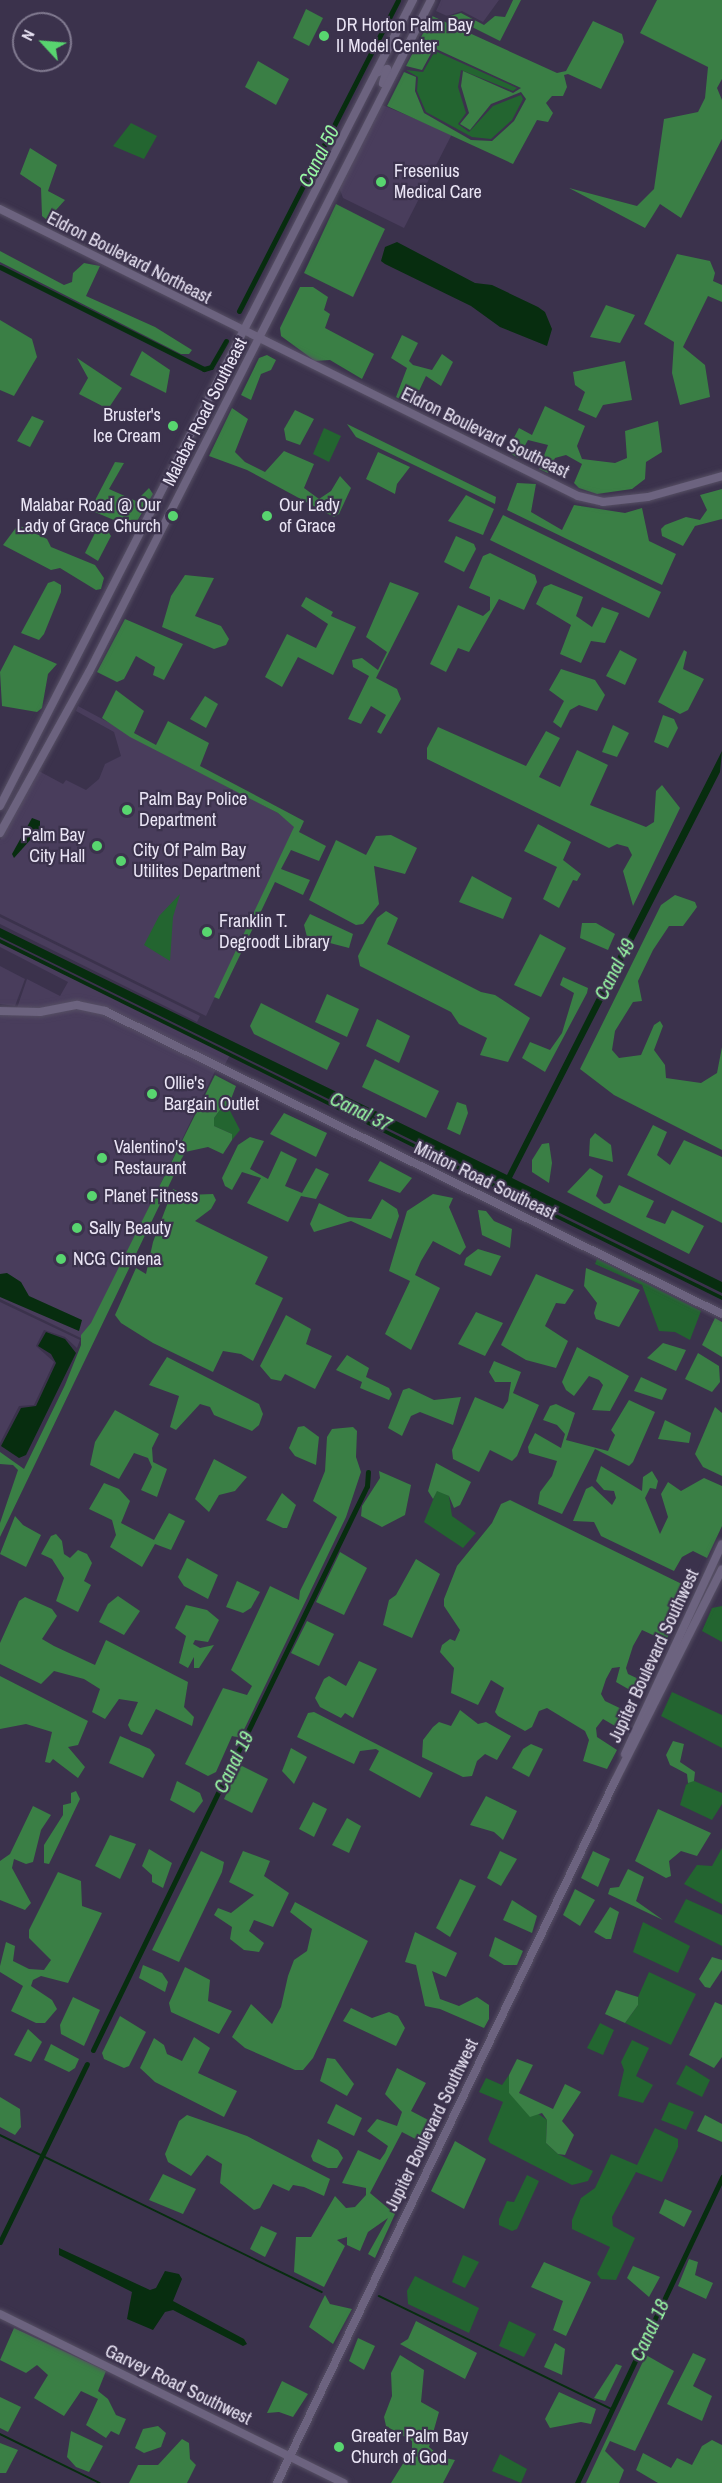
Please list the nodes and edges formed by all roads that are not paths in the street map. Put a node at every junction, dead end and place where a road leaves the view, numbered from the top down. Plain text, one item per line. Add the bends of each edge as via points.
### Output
1 (429, 0) edge
2 (413, 1) edge
3 (406, 47) junction
4 (376, 73) junction
5 (367, 126) junction
6 (0, 209) edge
7 (245, 333) junction
8 (259, 339) junction
9 (722, 476) edge
10 (0, 806) edge
11 (0, 834) edge
12 (0, 1011) edge
13 (722, 1314) edge
14 (722, 1544) edge
15 (722, 1569) edge
16 (615, 1781) junction
17 (0, 2314) edge
18 (290, 2456) junction
19 (277, 2483) edge
20 (344, 2483) edge

1 - 3 street, Malabar Road Southeast
2 - 3 street via 393,56
2 - 4 street, Malabar Road Southeast
3 - 5 street, Malabar Road Southeast
4 - 5 street via 384,68 387,72
4 - 7 street, Malabar Road Southeast
5 - 8 street, Malabar Road Southeast
6 - 7 street, Eldron Boulevard Northeast
7 - 8 street, Eldron Boulevard Southeast
7 - 10 street, Malabar Road Southeast
8 - 9 street, Eldron Boulevard Southeast via 593,501 648,497
8 - 11 street, Malabar Road Southeast via 90,672
12 - 13 street, Minton Road Southeast via 40,1012 77,1005 105,1011
14 - 16 street, Jupiter Boulevard Southwest
15 - 16 street, Jupiter Boulevard Southwest
16 - 18 street, Jupiter Boulevard Southwest
17 - 18 street, Garvey Road Southwest
18 - 19 street, Jupiter Boulevard Southwest
18 - 20 street, Garvey Road Southwest

